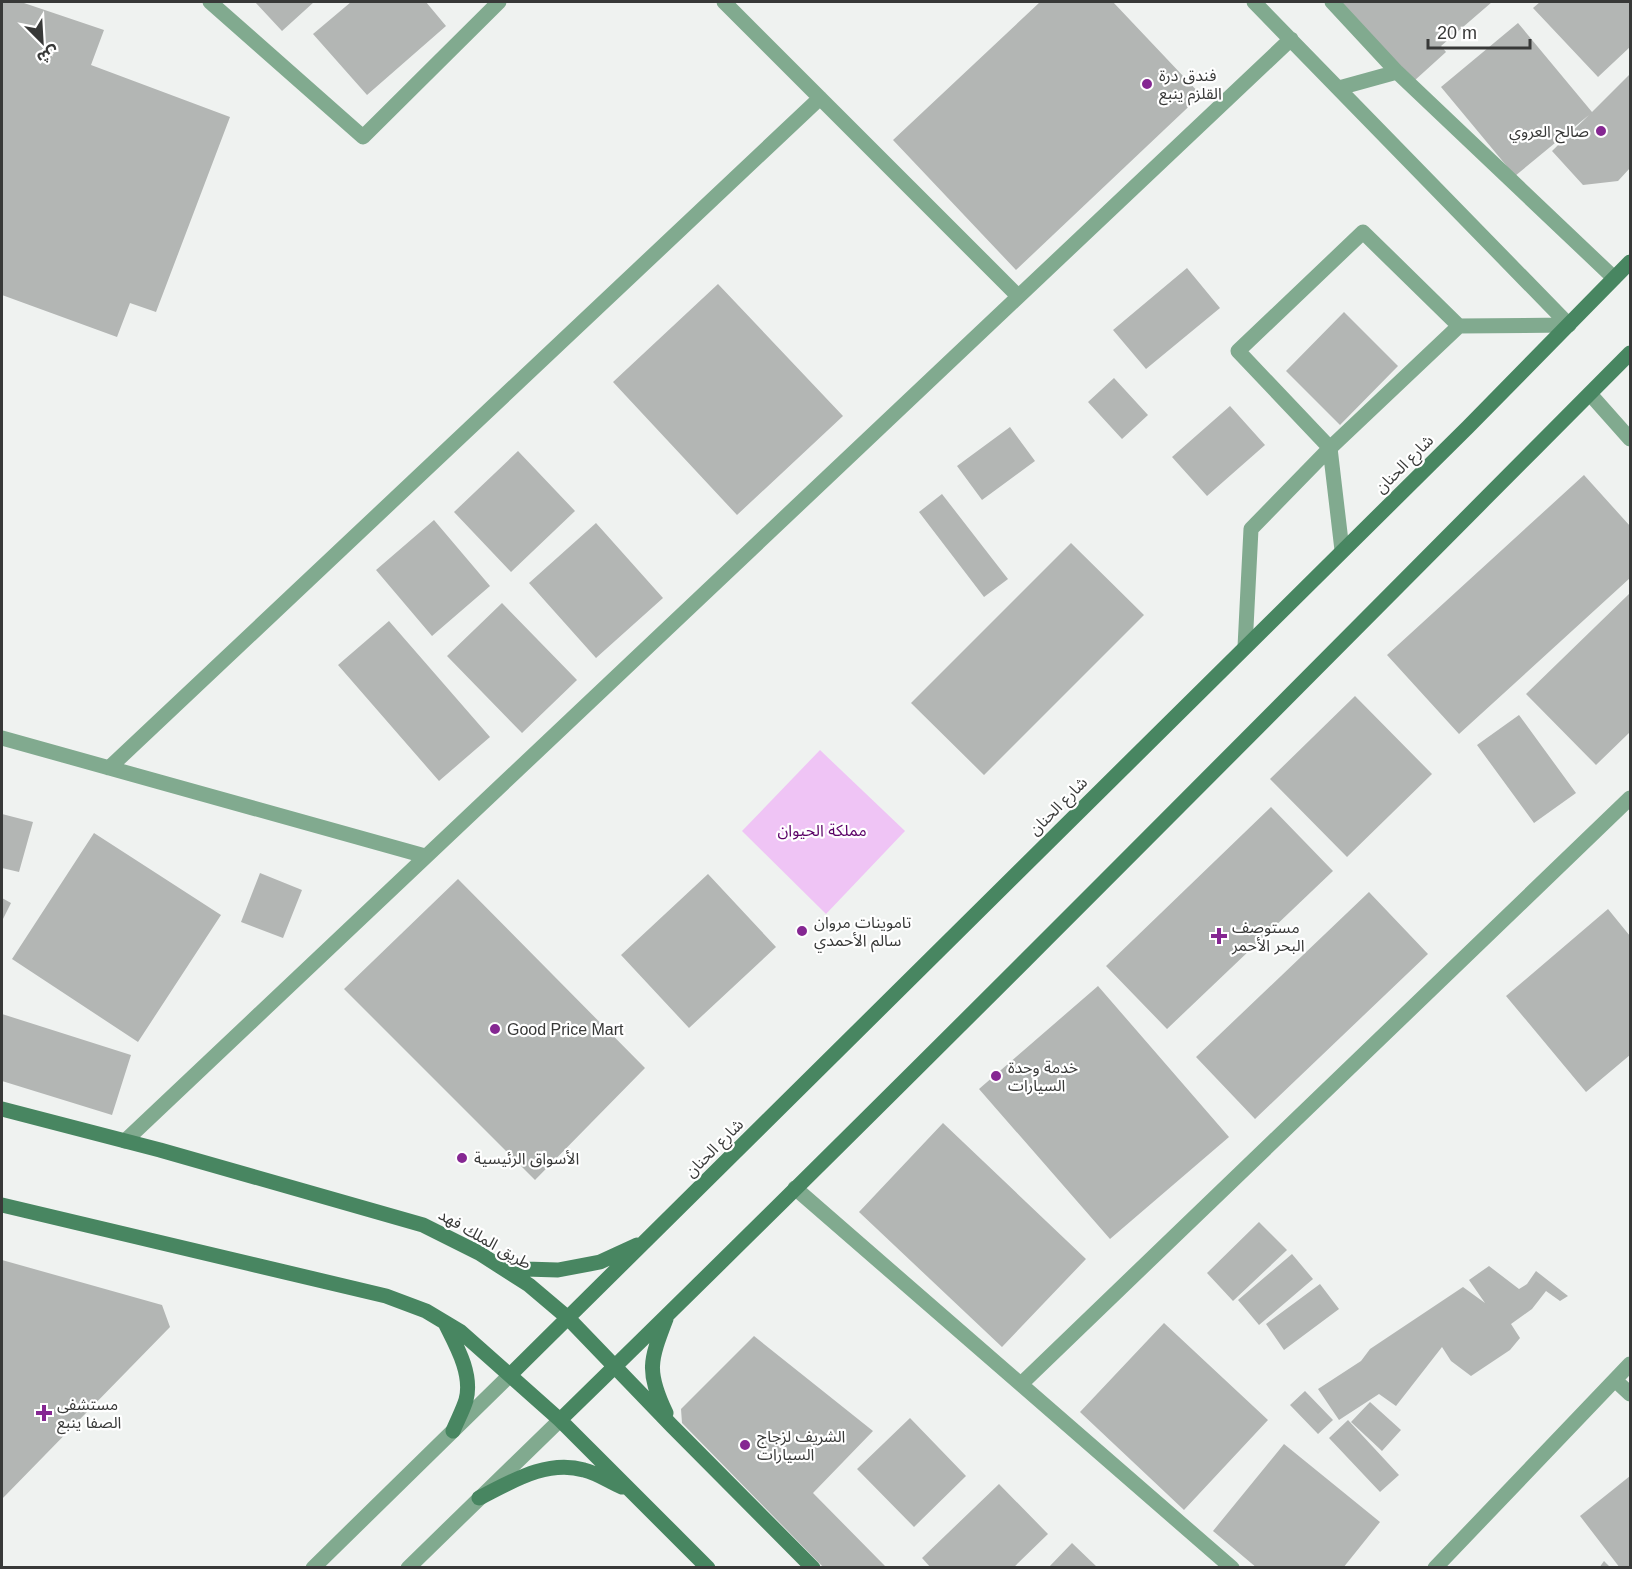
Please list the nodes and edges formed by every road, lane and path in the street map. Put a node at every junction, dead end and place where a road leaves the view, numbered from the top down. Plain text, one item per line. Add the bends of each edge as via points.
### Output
1 (210, 2) edge
2 (499, 2) edge
3 (724, 2) edge
4 (1254, 2) edge
5 (1332, 2) edge
6 (1291, 39) junction
7 (1397, 72) junction
8 (1339, 88) junction
9 (820, 98) junction
10 (1630, 262) edge
11 (1614, 278) junction
12 (1018, 296) junction
13 (1569, 325) junction
14 (1459, 326) junction
15 (1630, 353) edge
16 (1590, 394) junction
17 (1630, 440) edge
18 (1330, 448) junction
19 (1342, 550) junction
20 (1245, 647) junction
21 (2, 738) edge
22 (109, 768) junction
23 (1630, 798) edge
24 (425, 856) junction
25 (2, 1109) edge
26 (124, 1141) junction
27 (795, 1188) junction
28 (2, 1205) edge
29 (648, 1239) junction
30 (479, 1253) junction
31 (667, 1315) junction
32 (568, 1318) junction
33 (446, 1323) junction
34 (1630, 1364) edge
35 (615, 1366) junction
36 (511, 1374) junction
37 (1615, 1380) junction
38 (1021, 1384) junction
39 (1630, 1394) edge
40 (560, 1420) junction
41 (672, 1426) junction
42 (453, 1431) junction
43 (633, 1492) junction
44 (479, 1498) junction
45 (313, 1568) edge
46 (408, 1568) edge
47 (708, 1568) edge
48 (813, 1568) edge
49 (1232, 1568) edge
50 (1435, 1568) edge

1 - 2 street via 363,137
3 - 9 street
4 - 6 street
5 - 7 street
6 - 8 street
6 - 12 street
7 - 8 street
7 - 11 street
8 - 13 street
9 - 12 street
9 - 22 street
10 - 11 main road, شارع الحنان
11 - 13 main road, شارع الحنان
12 - 24 street
13 - 14 street
13 - 19 main road, شارع الحنان
14 - 18 street
14 - 18 street via 1363,232 1238,351
15 - 16 main road
16 - 17 street
16 - 27 main road
18 - 19 street
18 - 20 street via 1251,529
19 - 20 main road, شارع الحنان
20 - 29 main road, شارع الحنان
21 - 22 street
22 - 24 street
23 - 38 street
24 - 26 street
25 - 26 main road, طريق الملك فهد
26 - 30 main road, طريق الملك فهد via 423,1225
27 - 31 main road
27 - 38 street
28 - 33 main road via 386,1296
29 - 30 main road via 600,1263 558,1270 525,1269
29 - 32 main road, شارع الحنان
30 - 32 main road, طريق الملك فهد via 529,1285
31 - 35 main road
31 - 41 main road via 651,1368 654,1389
32 - 35 main road, طريق الملك فهد
32 - 36 main road, شارع الحنان
33 - 36 main road
33 - 42 main road via 463,1361 466,1380 466,1398
34 - 37 street
35 - 40 main road
35 - 41 main road, طريق الملك فهد
36 - 40 main road
36 - 42 street
37 - 39 street
37 - 50 street
38 - 49 street
40 - 43 main road
40 - 44 street
41 - 48 main road, طريق الملك فهد
42 - 45 street
43 - 44 main road via 584,1470 558,1466 527,1474
43 - 47 main road
44 - 46 street

